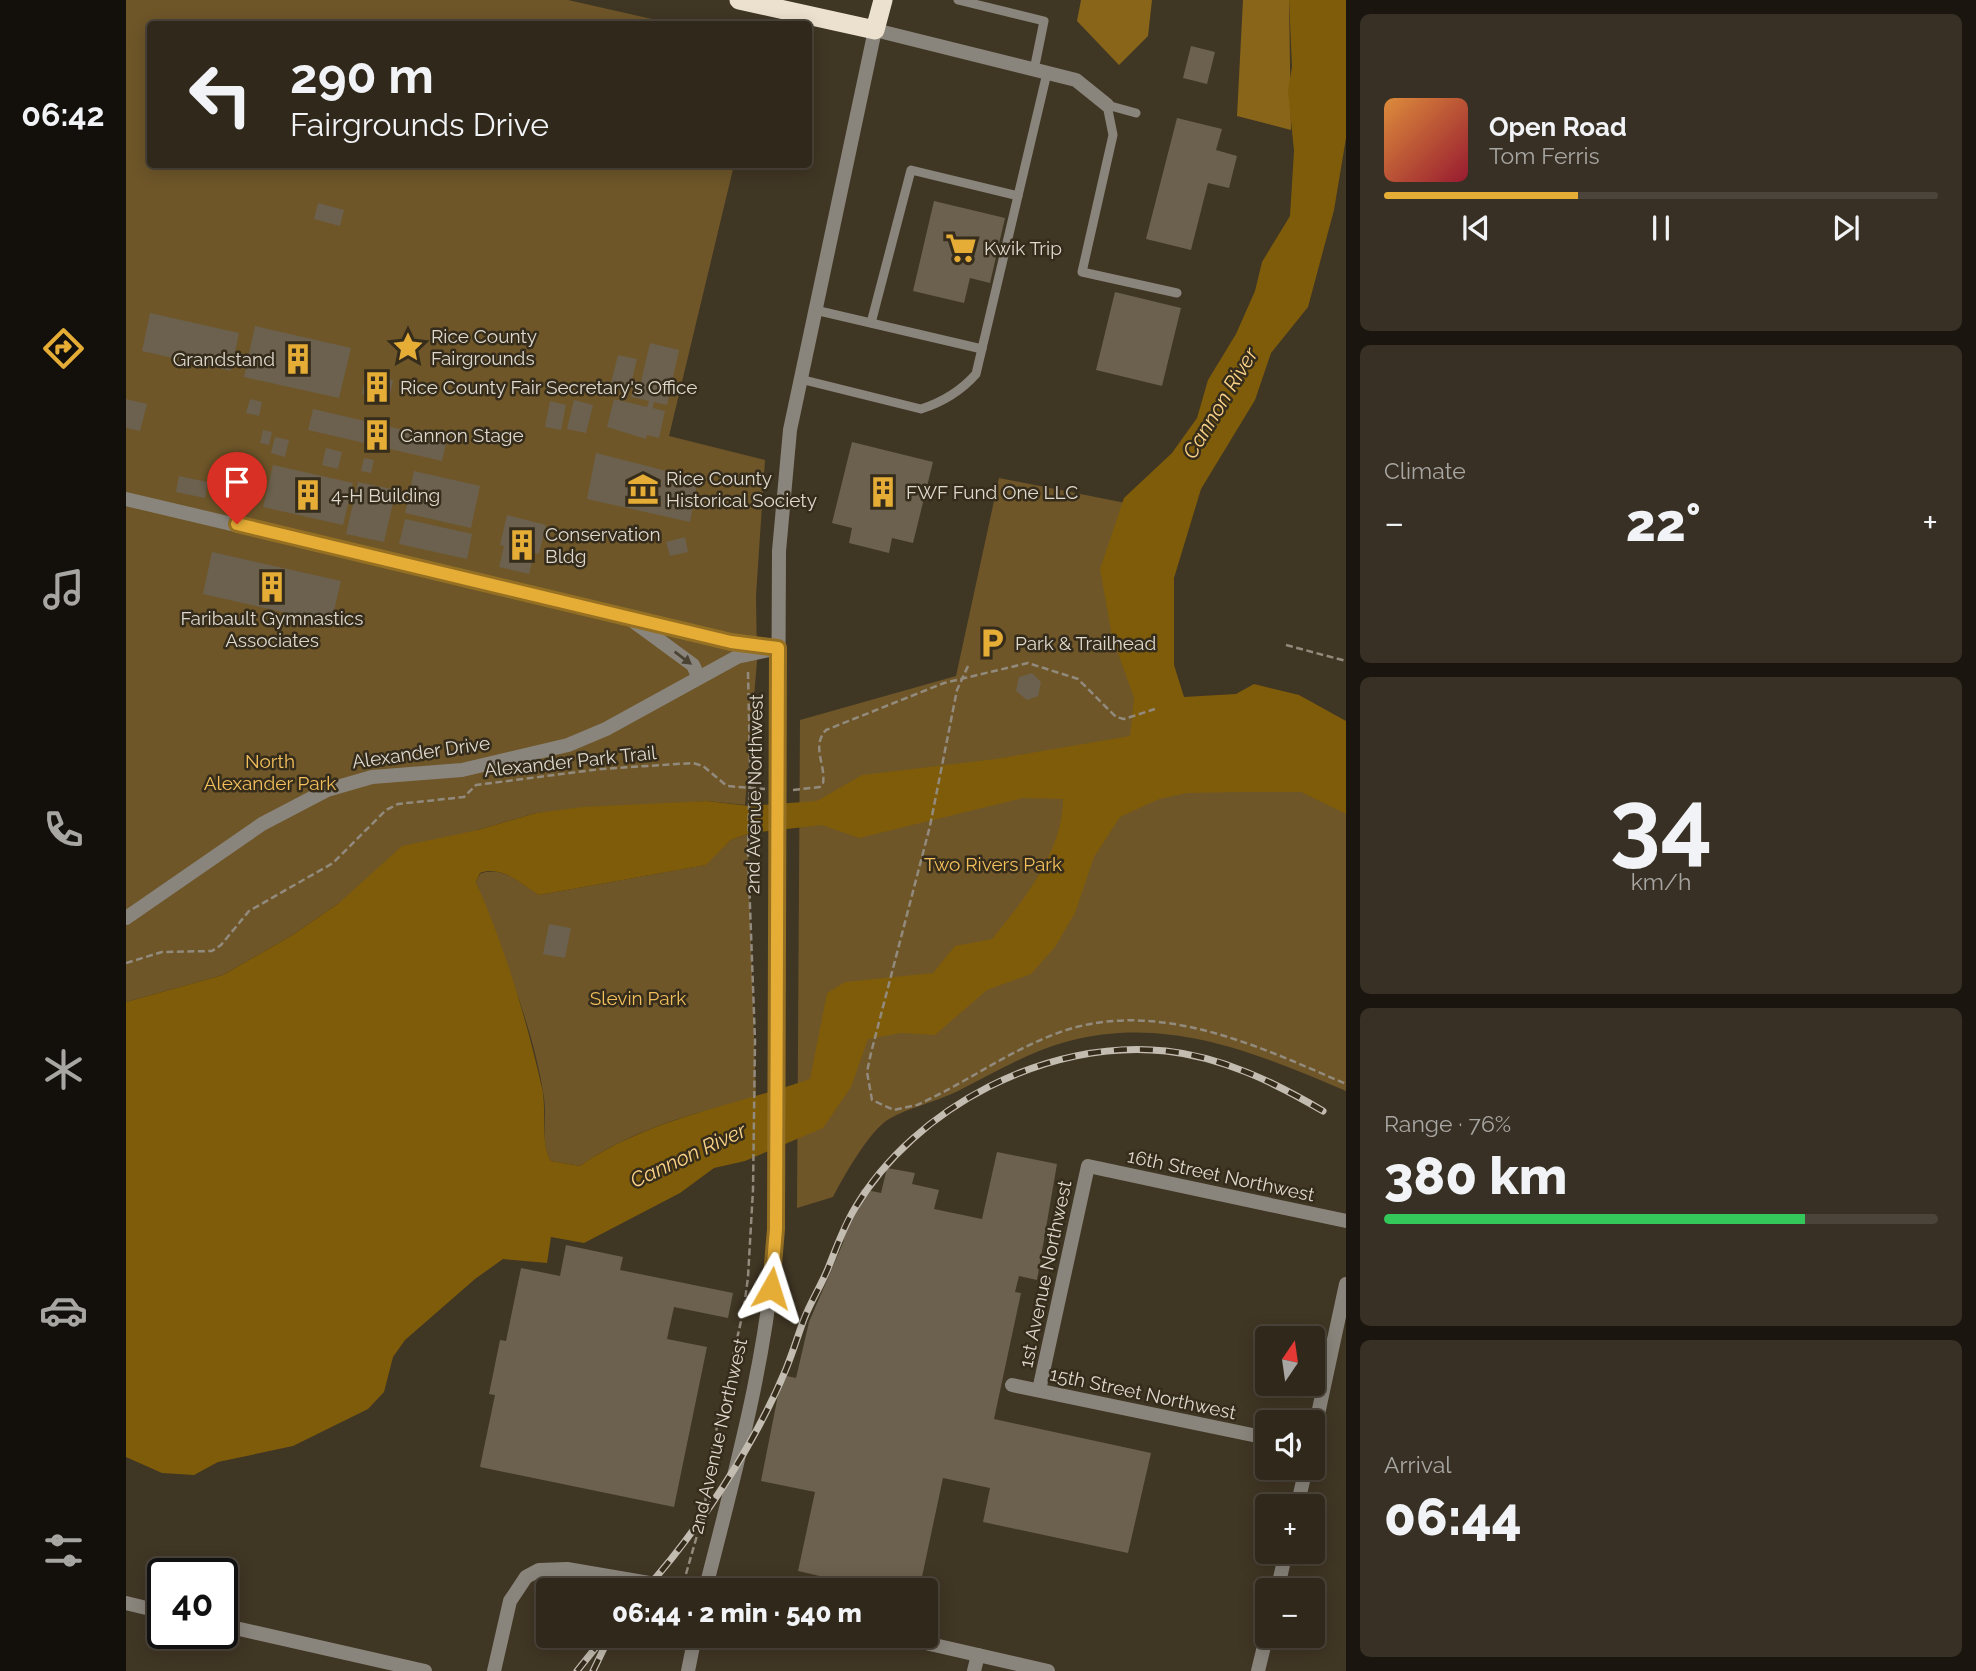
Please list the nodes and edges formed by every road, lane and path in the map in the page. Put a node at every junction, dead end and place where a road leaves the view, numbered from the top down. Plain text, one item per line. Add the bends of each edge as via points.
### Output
1 (738, 0) edge
2 (883, 0) edge
3 (958, 0) edge
4 (782, 5) edge
5 (875, 30) junction
6 (1040, 72) junction
7 (1107, 105) junction
8 (1136, 113) dead end
9 (1018, 196) junction
10 (1177, 293) dead end
11 (815, 310) junction
12 (871, 323) junction
13 (982, 349) junction
14 (800, 379) junction
15 (126, 499) edge
16 (623, 615) junction
17 (1286, 645) dead end
18 (778, 648) junction
19 (1346, 661) edge
20 (968, 666) dead end
21 (748, 671) dead end
22 (698, 676) junction
23 (961, 678) junction
24 (1156, 709) dead end
25 (769, 790) dead end
26 (781, 790) dead end
27 (126, 918) edge
28 (126, 964) edge
29 (1346, 1084) edge
30 (1088, 1166) joint
31 (1346, 1221) edge
32 (1346, 1284) edge
33 (1012, 1385) dead end
34 (1039, 1391) junction
35 (1319, 1410) edge
36 (1255, 1436) edge
37 (686, 1574) dead end
38 (618, 1578) edge
39 (708, 1578) edge
40 (126, 1603) edge
41 (147, 1608) edge
42 (238, 1629) edge
43 (938, 1646) edge
44 (693, 1648) edge
45 (1264, 1648) edge
46 (978, 1656) junction
47 (425, 1671) edge
48 (494, 1671) edge
49 (688, 1671) edge
50 (974, 1671) edge
51 (1048, 1671) edge
52 (1258, 1671) edge

1 - 4 highway
2 - 5 highway, 2nd Avenue Northwest
3 - 6 lane via 1044,21
4 - 5 highway
5 - 6 street
5 - 11 street, 2nd Avenue Northwest
6 - 7 street via 1076,80
6 - 9 lane
7 - 8 lane
7 - 10 lane via 1113,135 1082,272
9 - 12 lane via 911,170
9 - 13 lane
11 - 12 lane
11 - 14 street, 2nd Avenue Northwest
12 - 13 lane
13 - 14 lane via 976,374 963,387 940,403 921,409
14 - 18 street, 2nd Avenue Northwest via 785,470
15 - 16 street
16 - 18 street via 731,642
16 -> 22 street via 693,665
17 - 19 path
18 - 22 street, Alexander Drive via 737,657
18 - 39 street, 2nd Avenue Northwest, bridge via 773,1272 764,1338
20 - 23 path
21 - 37 path, bridge via 753,1191 744,1308 712,1450 704,1511
22 - 27 street, Alexander Drive via 606,729 568,745 462,770 359,779 317,794 262,824
23 - 24 path via 1035,664 1078,679 1116,718
23 - 26 path via 826,730 818,747 824,775 820,788
23 - 29 path via 930,827 867,1072 872,1100 894,1110 942,1094 1053,1034 1117,1020 1159,1021 1225,1037
25 - 28 path, Alexander Park Trail via 727,786 704,766 693,763 476,785 464,797 398,804 374,820 333,863 249,911 212,951 162,952
30 - 31 street, 16th Street Northwest
30 - 34 street, 1st Avenue Northwest
32 - 35 street
33 - 34 street, 15th Street Northwest
34 - 36 street, 15th Street Northwest
38 - 48 street via 553,1567 526,1577 510,1601
40 - 41 street
42 - 47 street
43 - 46 street
44 - 49 street
45 - 52 street
46 - 50 street
46 - 51 street

